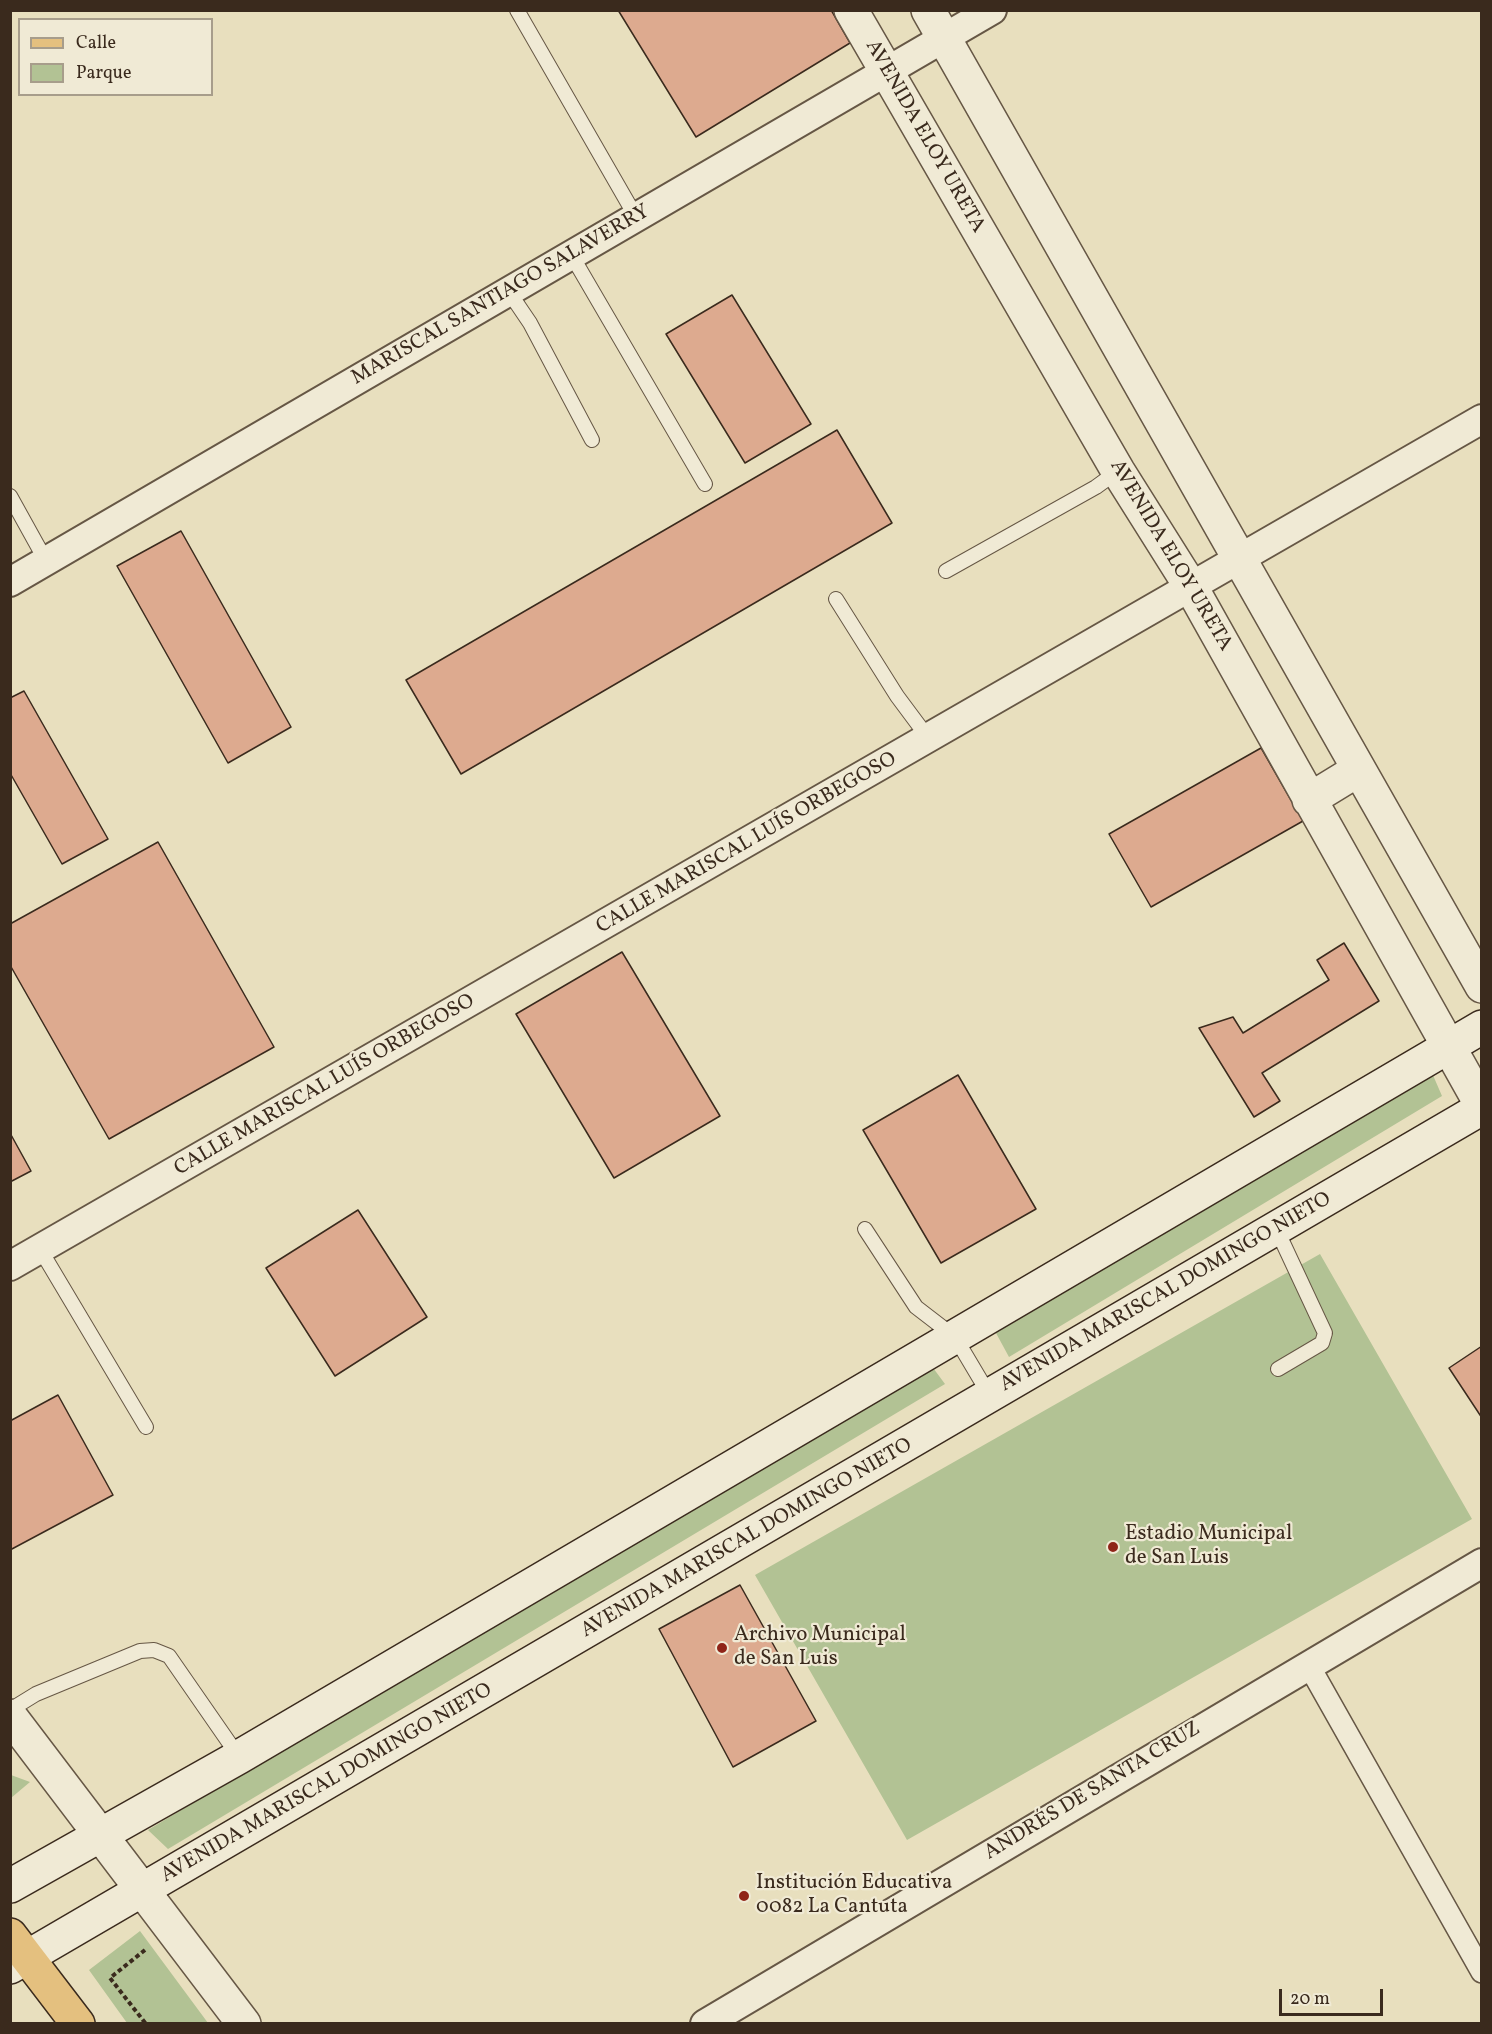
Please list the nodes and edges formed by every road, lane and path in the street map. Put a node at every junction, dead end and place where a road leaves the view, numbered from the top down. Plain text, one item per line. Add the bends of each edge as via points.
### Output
1 (517, 10) edge
2 (851, 10) edge
3 (928, 10) edge
4 (970, 20) edge
5 (887, 73) junction
6 (636, 217) junction
7 (572, 256) junction
8 (510, 292) junction
9 (1482, 419) edge
10 (592, 440) dead end
11 (1118, 471) junction
12 (705, 484) dead end
13 (10, 496) edge
14 (1238, 560) junction
15 (46, 561) junction
16 (946, 571) dead end
17 (10, 582) edge
18 (1191, 587) junction
19 (836, 599) dead end
20 (929, 739) junction
21 (1358, 770) junction
22 (1309, 800) junction
23 (1482, 986) edge
24 (1482, 1027) edge
25 (1449, 1047) junction
26 (1482, 1107) edge
27 (1276, 1228) junction
28 (865, 1229) dead end
29 (40, 1249) junction
30 (10, 1266) edge
31 (955, 1337) junction
32 (1278, 1369) dead end
33 (990, 1396) junction
34 (146, 1427) dead end
35 (1482, 1563) edge
36 (1308, 1664) junction
37 (10, 1710) edge
38 (10, 1716) edge
39 (239, 1756) junction
40 (101, 1834) junction
41 (10, 1886) edge
42 (145, 1891) junction
43 (150, 1946) dead end
44 (16, 1953) edge
45 (1482, 1972) edge
46 (78, 2024) edge
47 (146, 2024) edge
48 (244, 2024) edge
49 (705, 2024) edge

1 - 6 lane
2 - 5 main road, AVENIDA ELOY URETA
3 - 4 main road
4 - 5 street, MARISCAL SANTIAGO SALAVERRY
4 - 14 main road
5 - 6 street, MARISCAL SANTIAGO SALAVERRY
5 - 11 main road, AVENIDA ELOY URETA
6 - 7 street, MARISCAL SANTIAGO SALAVERRY
7 - 8 street, MARISCAL SANTIAGO SALAVERRY
7 - 12 lane
8 - 10 lane
8 - 15 street, MARISCAL SANTIAGO SALAVERRY
9 - 14 street, CALLE MARISCAL LUÍS ORBEGOSO
11 - 16 lane
11 - 18 main road, AVENIDA ELOY URETA
13 - 15 lane
14 - 18 street, CALLE MARISCAL LUÍS ORBEGOSO
14 - 21 main road
15 - 17 street, MARISCAL SANTIAGO SALAVERRY
18 - 20 street, CALLE MARISCAL LUÍS ORBEGOSO
18 - 22 main road, AVENIDA ELOY URETA
19 - 20 lane
20 - 29 street, CALLE MARISCAL LUÍS ORBEGOSO
21 - 22 main road
21 - 23 main road
22 - 25 main road, AVENIDA ELOY URETA
24 - 25 main road
25 - 26 main road, AVENIDA ELOY URETA
25 - 31 main road
26 - 27 main road, AVENIDA MARISCAL DOMINGO NIETO
27 - 32 lane via 1325,1333 1322,1342
27 - 33 main road, AVENIDA MARISCAL DOMINGO NIETO
28 - 31 lane via 916,1307
29 - 30 street, CALLE MARISCAL LUÍS ORBEGOSO
29 - 34 lane
31 - 33 lane
31 - 39 main road
33 - 42 main road, AVENIDA MARISCAL DOMINGO NIETO
35 - 36 street, ANDRÉS DE SANTA CRUZ
36 - 45 street
36 - 49 street, ANDRÉS DE SANTA CRUZ
37 - 39 lane via 36,1694 140,1651 154,1650 169,1656
38 - 40 main road
39 - 40 main road
40 - 41 main road
40 - 42 main road
42 - 44 main road, AVENIDA MARISCAL DOMINGO NIETO
42 - 48 main road
43 - 47 path via 110,1978
44 - 46 main road

